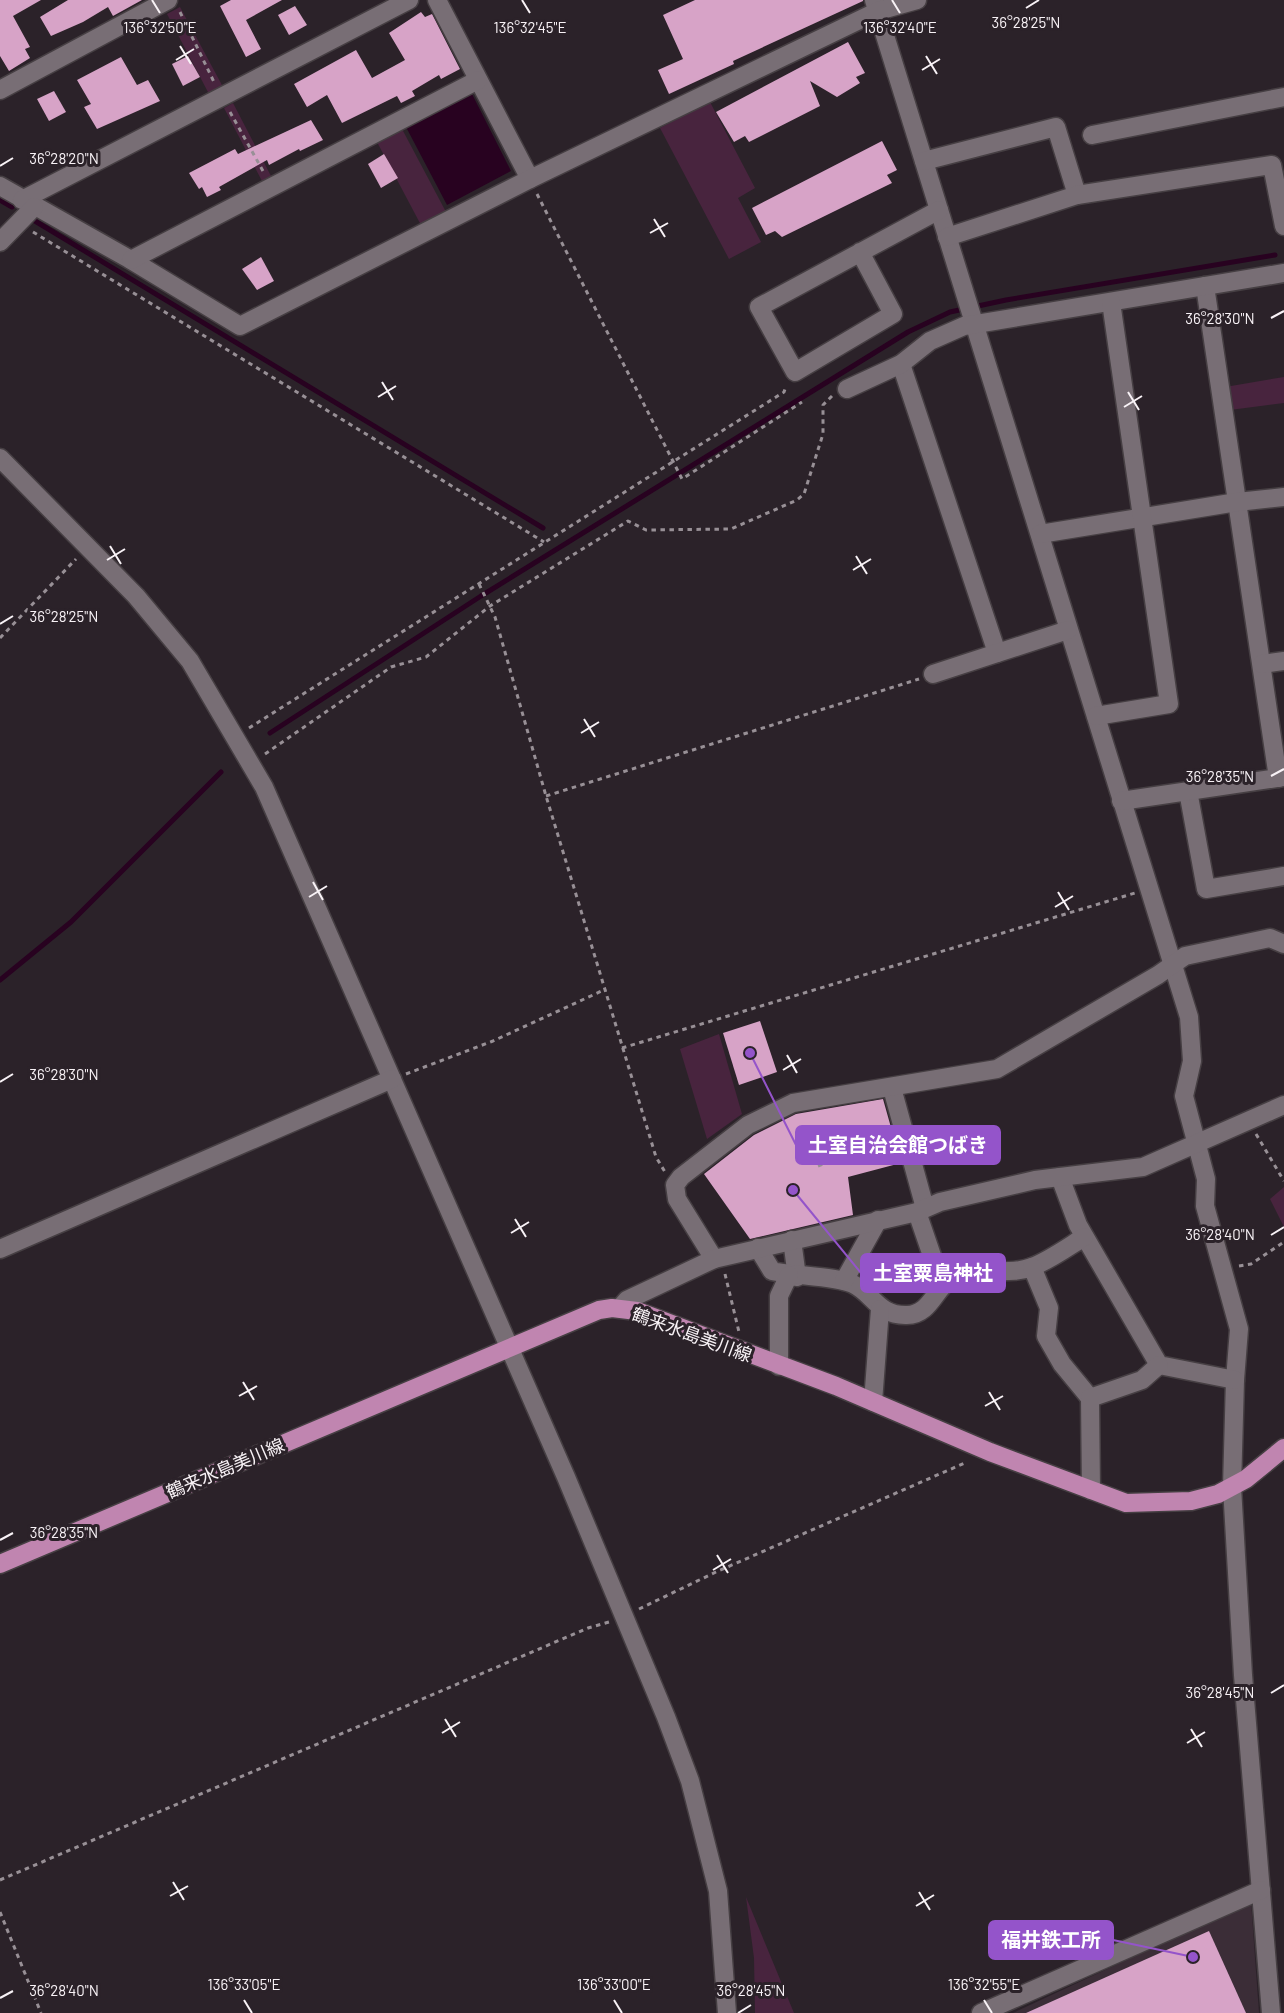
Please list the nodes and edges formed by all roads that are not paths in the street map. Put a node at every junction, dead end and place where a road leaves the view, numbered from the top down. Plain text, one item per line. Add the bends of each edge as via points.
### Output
1 (409, 0) edge
2 (437, 0) edge
3 (917, 0) edge
4 (161, 1) edge
5 (876, 6) edge
6 (478, 80) junction
7 (0, 90) edge
8 (1284, 98) edge
9 (1092, 135) dead end
10 (924, 161) junction
11 (530, 179) junction
12 (0, 186) edge
13 (1077, 195) junction
14 (28, 203) junction
15 (939, 210) junction
16 (1284, 226) edge
17 (947, 237) junction
18 (0, 242) edge
19 (860, 252) junction
20 (131, 260) junction
21 (1284, 273) edge
22 (1205, 286) junction
23 (1111, 302) junction
24 (970, 312) junction
25 (901, 364) junction
26 (847, 389) road end
27 (0, 458) edge
28 (1284, 497) edge
29 (1237, 502) junction
30 (1143, 517) junction
31 (1041, 534) junction
32 (1068, 630) junction
33 (997, 653) junction
34 (1284, 661) edge
35 (1262, 664) junction
36 (933, 674) road end
37 (1096, 716) junction
38 (1281, 777) edge
39 (1188, 791) junction
40 (1121, 801) junction
41 (1284, 876) edge
42 (1284, 944) edge
43 (1172, 963) junction
44 (392, 1079) junction
45 (892, 1088) junction
46 (1284, 1105) edge
47 (1195, 1145) junction
48 (1060, 1177) junction
49 (921, 1210) junction
50 (878, 1220) junction
51 (1084, 1237) junction
52 (792, 1240) junction
53 (758, 1248) junction
54 (0, 1249) edge
55 (717, 1258) junction
56 (1032, 1267) junction
57 (793, 1276) junction
58 (844, 1281) junction
59 (942, 1285) junction
60 (620, 1308) junction
61 (880, 1309) junction
62 (509, 1346) junction
63 (1159, 1365) junction
64 (779, 1366) junction
65 (1235, 1380) junction
66 (1090, 1398) junction
67 (873, 1402) junction
68 (1284, 1448) edge
69 (1232, 1487) junction
70 (1091, 1490) junction
71 (0, 1564) edge
72 (1261, 1890) junction
73 (728, 2013) edge
74 (981, 2013) edge
75 (1270, 2013) edge

1 - 14 street
2 - 6 street
3 - 5 street
4 - 7 street
5 - 10 street
5 - 11 street
6 - 11 street
6 - 20 street
8 - 9 street
10 - 13 street via 1056,127
10 - 15 street
11 - 20 street via 240,326
12 - 14 street
13 - 16 street via 1272,165
13 - 17 street
14 - 18 street via 18,223
14 - 20 street
15 - 17 street
15 - 19 street
17 - 24 street
19 - 19 street via 759,307 795,372 893,314
21 - 22 street
22 - 23 street
22 - 29 street
23 - 24 street
23 - 30 street
24 - 25 street
24 - 31 street
25 - 26 street
25 - 33 street
27 - 44 street via 136,596 190,661 264,787
28 - 29 street
29 - 30 street
29 - 35 street
30 - 31 street
30 - 37 street via 1169,704
31 - 32 street
32 - 33 street
32 - 37 street
33 - 36 street
34 - 35 street
35 - 38 street
37 - 40 street
38 - 39 street
39 - 40 street
39 - 41 street via 1206,889
40 - 43 street
42 - 43 street via 1270,938 1185,956
43 - 45 street via 1158,975 997,1069
43 - 47 street via 1189,1017 1192,1061 1184,1096
44 - 54 street
44 - 62 street
45 - 49 street
45 - 55 street via 793,1103 748,1125 681,1177 675,1185 677,1199
46 - 47 street
47 - 48 street via 1143,1167
47 - 65 street via 1206,1179 1205,1206 1239,1329
48 - 49 street via 950,1199
48 - 51 street
49 - 50 street
49 - 59 street
50 - 52 street
50 - 58 street
51 - 56 street
51 - 63 street
52 - 53 street
52 - 57 street
53 - 55 street
53 - 57 street via 772,1271
55 - 60 street via 627,1300
56 - 59 street via 1010,1271 981,1269
56 - 66 street via 1049,1308 1046,1336 1062,1364
57 - 58 street
57 - 64 street via 779,1296
58 - 61 street via 865,1291
59 - 61 street via 939,1294 919,1312 907,1316
60 - 62 main road, 鶴来水島美川線 via 599,1310
60 - 64 main road, 鶴来水島美川線 via 637,1311
61 - 67 street
62 - 71 main road, 鶴来水島美川線
62 - 73 street via 690,1781 719,1902
63 - 65 street
63 - 66 street via 1142,1380
64 - 67 main road, 鶴来水島美川線
65 - 69 street
66 - 70 street
67 - 70 main road, 鶴来水島美川線
68 - 69 main road, 鶴来水島美川線
69 - 70 main road, 鶴来水島美川線 via 1191,1501 1158,1504 1126,1503
69 - 72 street
72 - 74 street
72 - 75 street

